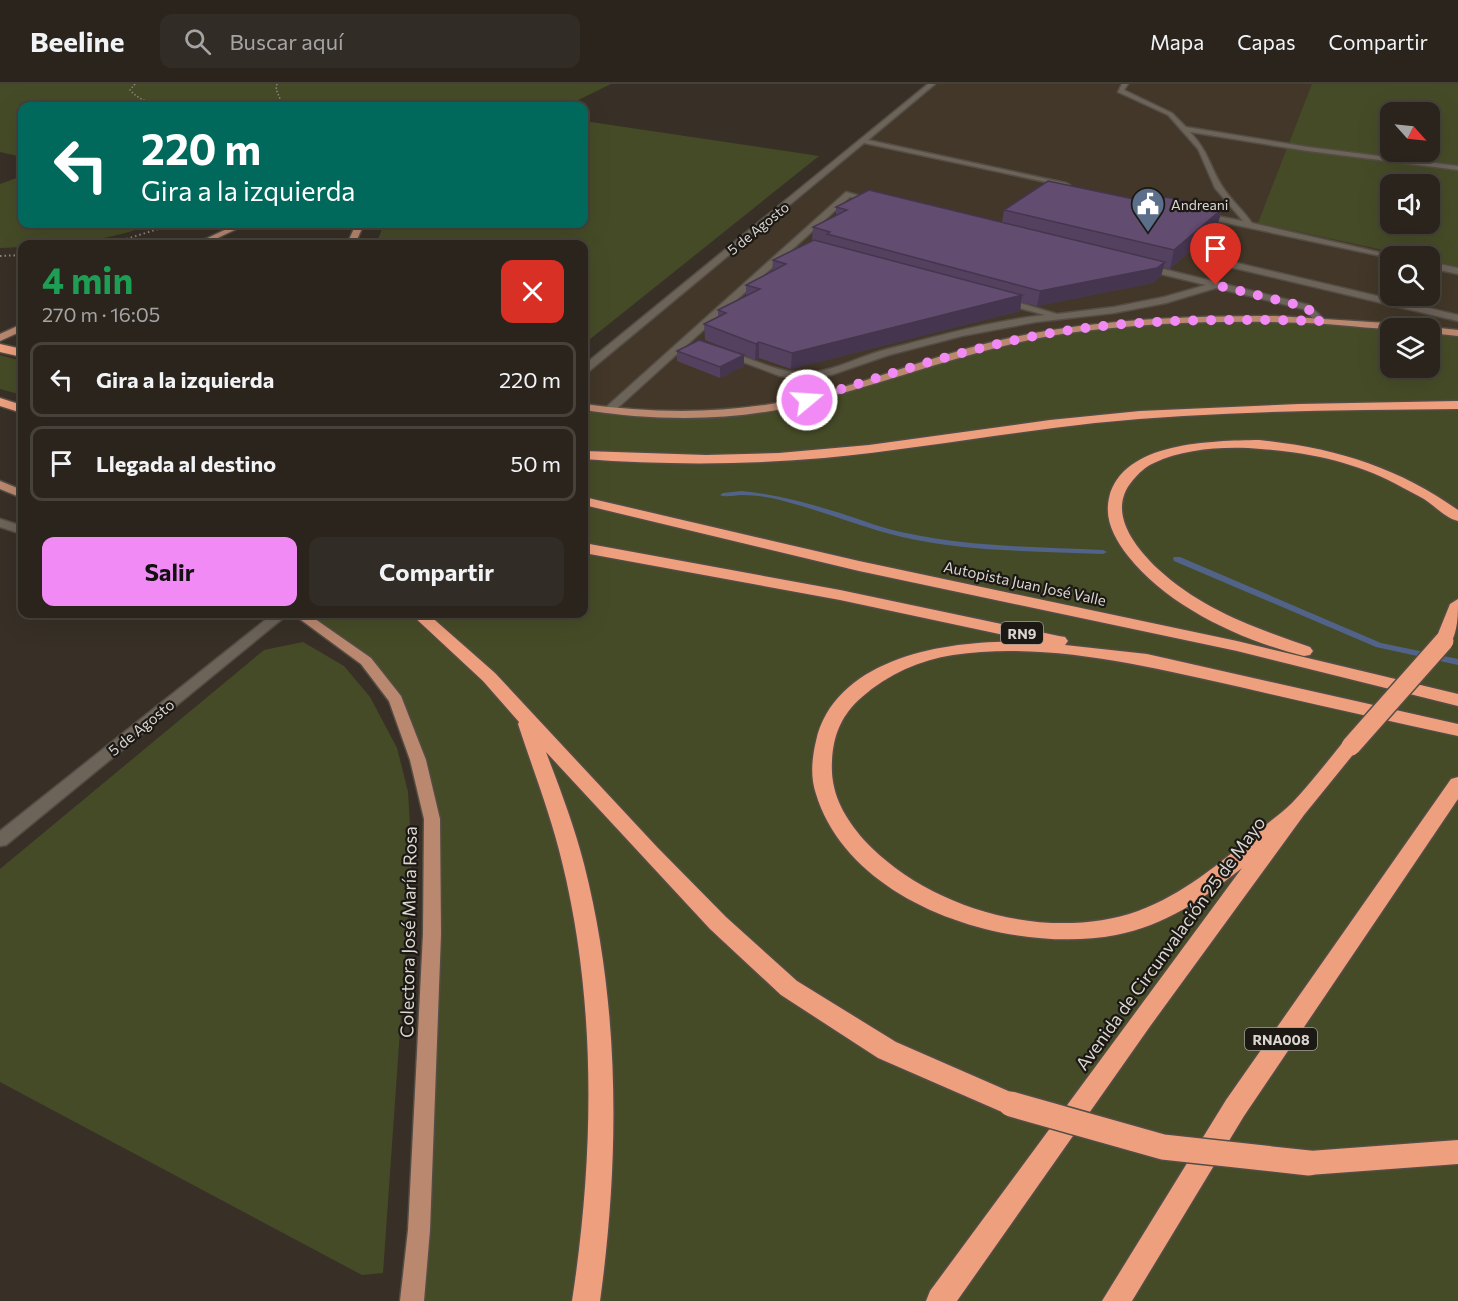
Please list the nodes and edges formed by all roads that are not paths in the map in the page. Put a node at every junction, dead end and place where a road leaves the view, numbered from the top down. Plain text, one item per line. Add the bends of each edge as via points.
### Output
1 (932, 84) edge
2 (1125, 84) edge
3 (1184, 129) junction
4 (864, 141) junction
5 (1458, 168) edge
6 (1074, 187) edge
7 (883, 203) edge
8 (1190, 212) edge
9 (1248, 225) junction
10 (234, 228) edge
11 (208, 240) edge
12 (794, 244) junction
13 (805, 247) edge
14 (1380, 253) edge
15 (1220, 262) dead end
16 (1136, 265) edge
17 (1440, 267) edge
18 (1458, 271) edge
19 (1216, 285) junction
20 (994, 298) edge
21 (1061, 316) junction
22 (1458, 318) edge
23 (1321, 321) junction
24 (1380, 325) edge
25 (18, 329) edge
26 (1440, 331) edge
27 (1458, 333) edge
28 (0, 338) edge
29 (0, 348) edge
30 (719, 351) edge
31 (18, 352) edge
32 (588, 367) edge
33 (0, 402) edge
34 (1458, 405) edge
35 (18, 408) edge
36 (588, 408) edge
37 (608, 411) junction
38 (588, 455) edge
39 (0, 484) edge
40 (18, 492) edge
41 (588, 502) edge
42 (1458, 517) edge
43 (0, 523) edge
44 (18, 529) edge
45 (588, 549) edge
46 (1458, 604) edge
47 (276, 618) edge
48 (306, 618) edge
49 (423, 618) edge
50 (1458, 629) edge
51 (1444, 641) junction
52 (1147, 660) junction
53 (1376, 678) junction
54 (1458, 700) edge
55 (524, 717) junction
56 (1458, 730) edge
57 (1458, 784) edge
58 (1297, 810) junction
59 (0, 840) edge
60 (1458, 1152) edge
61 (412, 1301) edge
62 (586, 1301) edge
63 (940, 1301) edge
64 (1116, 1301) edge

1 - 4 street, 5 de Agosto
2 - 3 street via 1120,91 1170,114
3 - 5 street
3 - 9 street via 1201,148 1219,188
4 - 6 street
4 - 32 street, 5 de Agosto
7 - 12 street via 849,194
8 - 9 street
9 - 14 street
10 - 11 main road
12 - 13 street
12 - 37 street via 692,342
15 - 22 street
16 - 19 street
17 - 18 street
19 - 21 street via 1166,300
19 - 23 street via 1306,307
20 - 21 street
21 - 30 street via 961,333 805,376 784,374
23 - 24 main road
23 - 37 main road via 1172,322 1037,335 957,353 807,400 743,410
25 - 28 main road
26 - 27 main road
29 - 31 highway
33 - 35 highway
34 - 38 highway via 1294,407 1139,415 779,457
36 - 37 main road
39 - 40 main road
41 - 53 highway, Autopista Juan José Valle / RN9 via 859,566
42 - 53 highway via 1435,498 1377,470 1290,448 1207,445 1169,452 1138,465 1119,485 1112,513 1125,542 1146,567 1180,594 1221,620
43 - 44 street
45 - 52 highway, RN9 via 840,595
46 - 51 highway
47 - 59 street, 5 de Agosto
48 - 61 main road, Colectora José María Rosa via 366,661 396,700 418,760 432,819 431,946 419,1230
49 - 55 highway via 489,677
50 - 51 highway, Avenida de Circunvalación 25 de Mayo
51 - 58 highway, Avenida de Circunvalación 25 de Mayo, bridge
52 - 56 highway, RN9
52 - 58 highway via 1063,650 956,649 914,658 872,678 837,709 823,741 821,777 831,811 875,866 918,896 963,914 1013,927 1069,933 1119,926 1172,907 1203,887
53 - 54 highway, Autopista Juan José Valle / RN9
55 - 60 highway, bridge via 711,915 789,988 887,1050 1011,1104 1163,1147 1309,1163
55 - 62 highway via 577,883 592,975 600,1101 595,1250
57 - 64 highway, RNA008 via 1235,1108
58 - 63 highway, Avenida de Circunvalación 25 de Mayo

